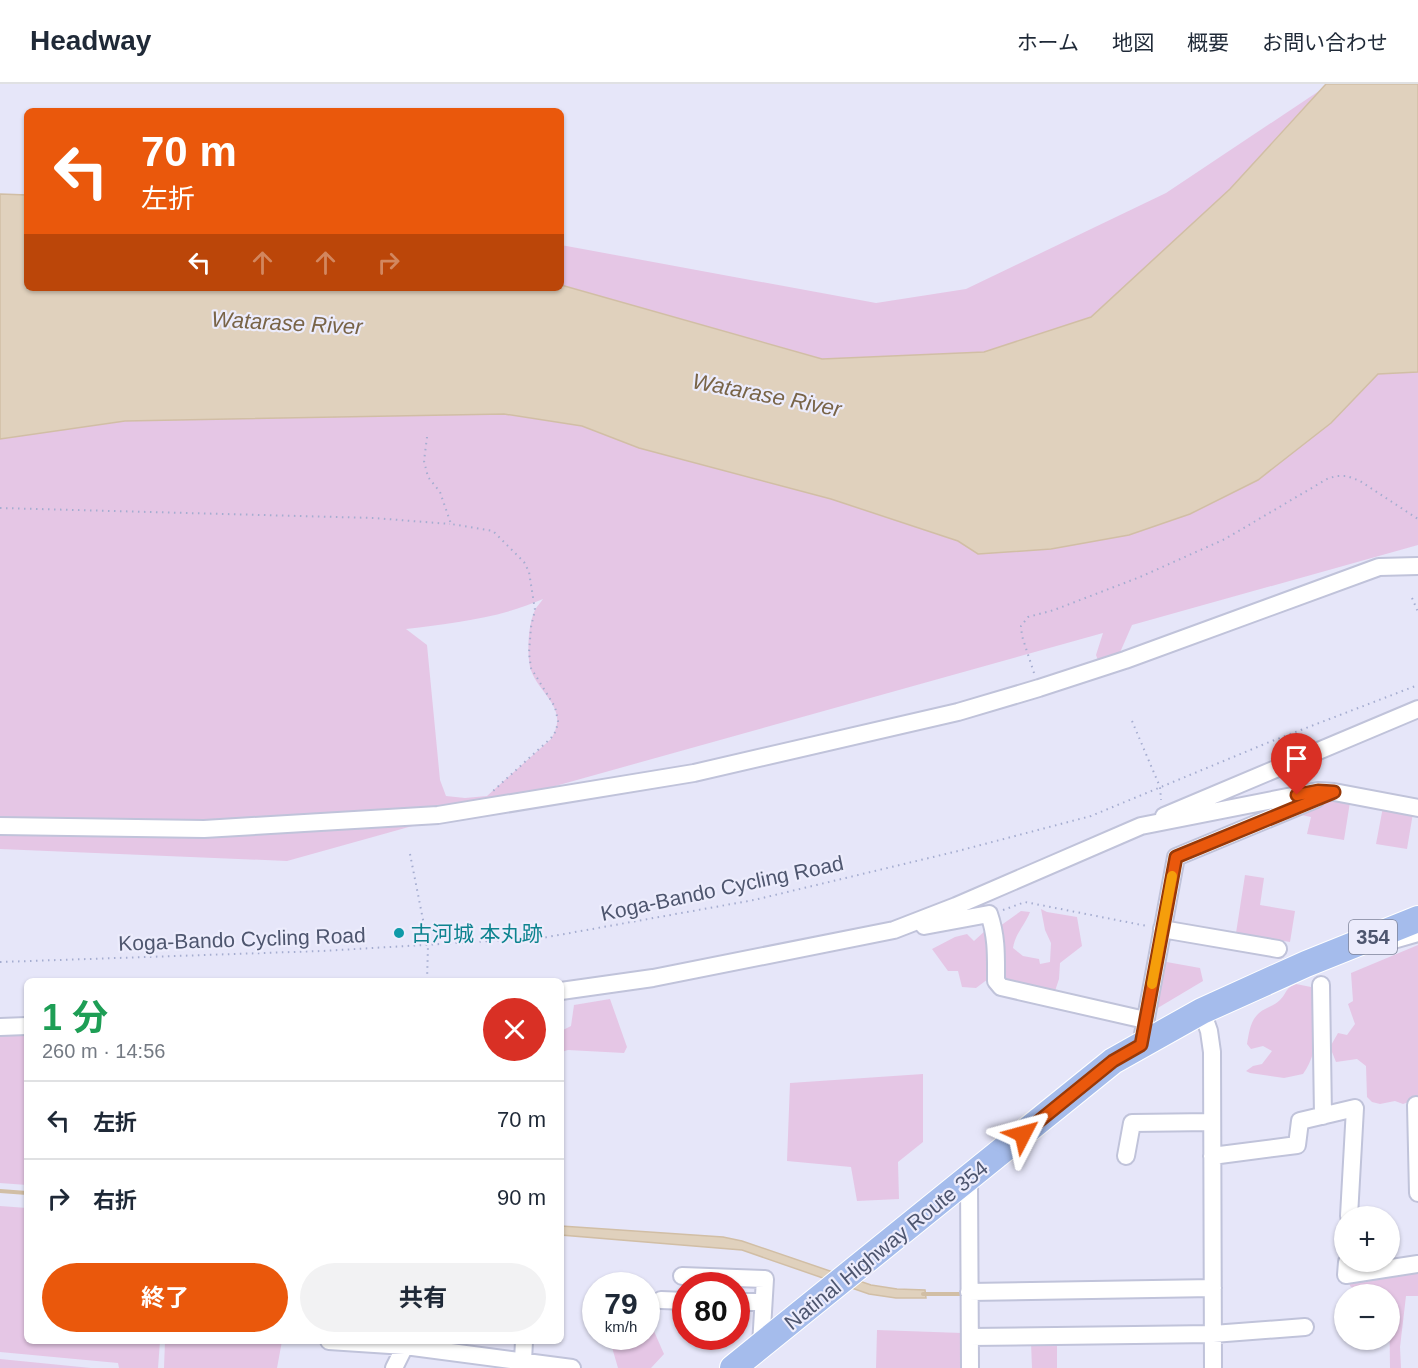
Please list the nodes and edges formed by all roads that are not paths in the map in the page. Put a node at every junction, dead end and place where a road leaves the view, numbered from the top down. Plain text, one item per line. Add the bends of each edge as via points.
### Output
1 (1418, 566) edge
2 (1418, 709) edge
3 (1334, 792) junction
4 (1418, 808) edge
5 (0, 826) edge
6 (1141, 826) junction
7 (1418, 906) edge
8 (1418, 920) edge
9 (1162, 928) junction
10 (894, 930) junction
11 (1418, 933) edge
12 (1278, 949) dead end
13 (1328, 955) junction
14 (1321, 985) dead end
15 (564, 991) edge
16 (1202, 1011) junction
17 (1145, 1020) junction
18 (24, 1026) edge
19 (0, 1027) edge
20 (1141, 1045) junction
21 (1416, 1105) dead end
22 (1323, 1116) junction
23 (1212, 1122) junction
24 (1126, 1156) dead end
25 (1212, 1156) junction
26 (969, 1178) junction
27 (1418, 1192) edge
28 (1350, 1206) edge
29 (1418, 1264) edge
30 (1400, 1267) edge
31 (1346, 1272) edge
32 (1366, 1272) edge
33 (750, 1278) edge
34 (1213, 1288) junction
35 (969, 1292) junction
36 (661, 1300) dead end
37 (672, 1300) edge
38 (750, 1302) edge
39 (764, 1302) junction
40 (1305, 1327) dead end
41 (1213, 1334) junction
42 (970, 1337) junction
43 (405, 1344) edge
44 (524, 1344) edge
45 (761, 1345) junction
46 (523, 1361) junction
47 (394, 1368) edge
48 (572, 1368) edge
49 (733, 1368) edge
50 (970, 1368) edge
51 (1213, 1368) edge

1 - 5 street via 1379,567 1125,660 958,712 694,773 438,815 204,829
2 - 6 street
3 - 4 street
3 - 6 street via 1318,791
3 - 9 street via 1176,857
6 - 10 street
7 - 13 street
8 - 13 highway, Natinal Highway Route 354 / 354
9 - 12 street
9 - 17 street
10 - 15 street via 653,978
10 - 17 street via 989,914 997,946 996,981 1001,987
11 - 13 street
13 - 16 highway, Natinal Highway Route 354 / 354
14 - 22 street
16 - 20 highway, Natinal Highway Route 354 / 354
16 - 23 street via 1212,1052
17 - 20 street
18 - 19 street
20 - 26 highway, Natinal Highway Route 354 / 354 via 1113,1061
21 - 27 street
22 - 25 street via 1300,1121 1297,1145
22 - 28 street via 1355,1108
23 - 24 street via 1132,1124
23 - 25 street
25 - 34 street
26 - 35 street
26 - 45 highway, Natinal Highway Route 354 / 354
29 - 30 street
31 - 32 street via 1346,1275
33 - 39 street via 765,1279
34 - 35 street
34 - 41 street
35 - 42 street
36 - 37 street
38 - 39 street
39 - 45 street
40 - 41 street
41 - 42 street
41 - 51 street
42 - 50 street
43 - 46 street
43 - 47 street
44 - 46 street
45 - 49 highway, Natinal Highway Route 354 / 354
46 - 48 street

